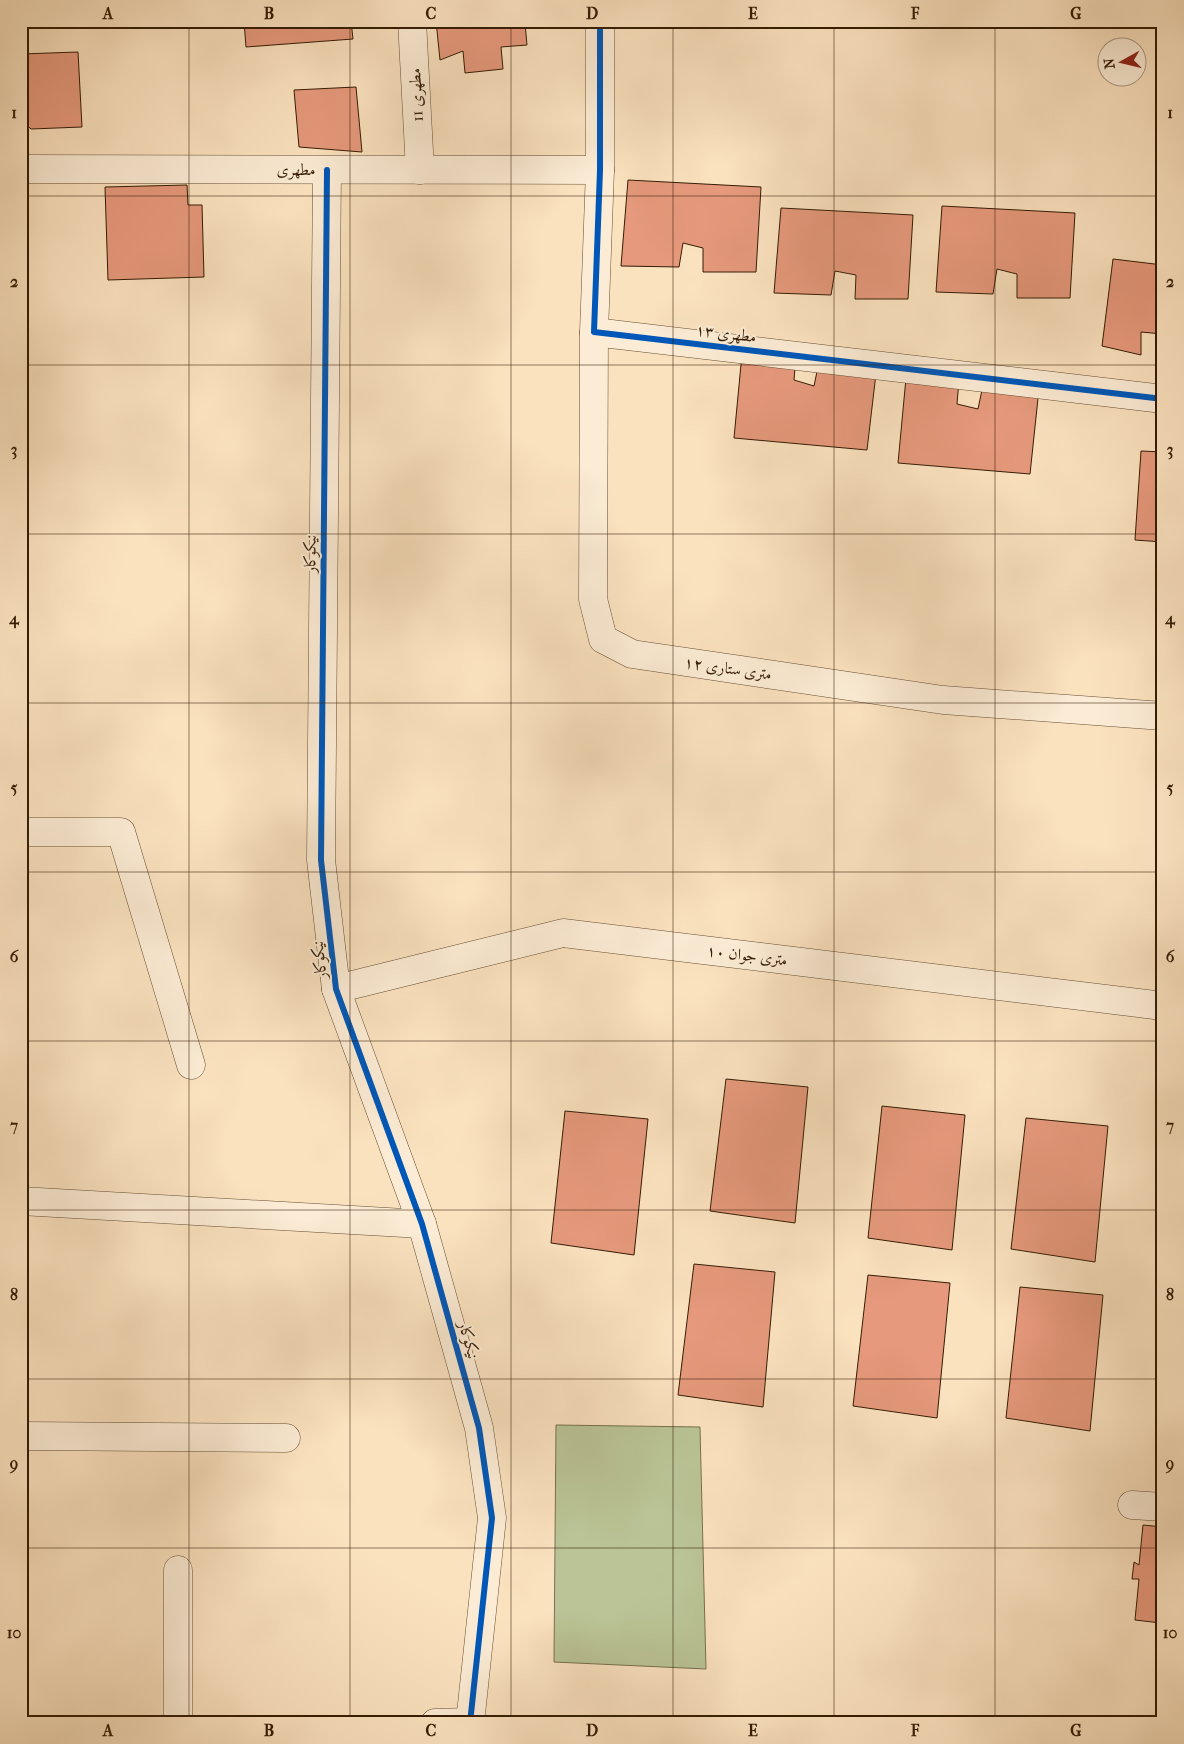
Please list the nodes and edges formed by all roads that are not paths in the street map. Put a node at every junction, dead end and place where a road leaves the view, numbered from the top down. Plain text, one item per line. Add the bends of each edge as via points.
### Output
1 (412, 21) edge
2 (600, 21) edge
3 (21, 169) edge
4 (327, 170) junction
5 (420, 170) junction
6 (600, 170) junction
7 (594, 332) junction
8 (1163, 398) edge
9 (1163, 716) edge
10 (21, 832) edge
11 (336, 989) junction
12 (1163, 1006) edge
13 (191, 1065) dead end
14 (21, 1202) edge
15 (422, 1224) junction
16 (21, 1436) edge
17 (286, 1438) dead end
18 (1132, 1505) dead end
19 (1163, 1508) edge
20 (178, 1570) dead end
21 (470, 1722) edge
22 (178, 1723) edge
23 (435, 1723) edge

1 - 5 street, مطهری 11
2 - 6 street
3 - 4 street, مطهری
4 - 5 street, مطهری
4 - 11 street, نیکوکار via 321,860
5 - 6 street, مطهری
6 - 7 street
7 - 8 street, مطهری ۱۳
7 - 9 street, ۱۲ متری ستاری via 593,599 603,639 632,654 943,700
10 - 13 street via 121,832
11 - 12 street, ۱۰ متری جوان via 563,933
11 - 15 street, نیکوکار
14 - 15 street
15 - 21 street, نیکوکار via 479,1428 492,1518
16 - 17 street
18 - 19 street
20 - 22 street
21 - 23 street

